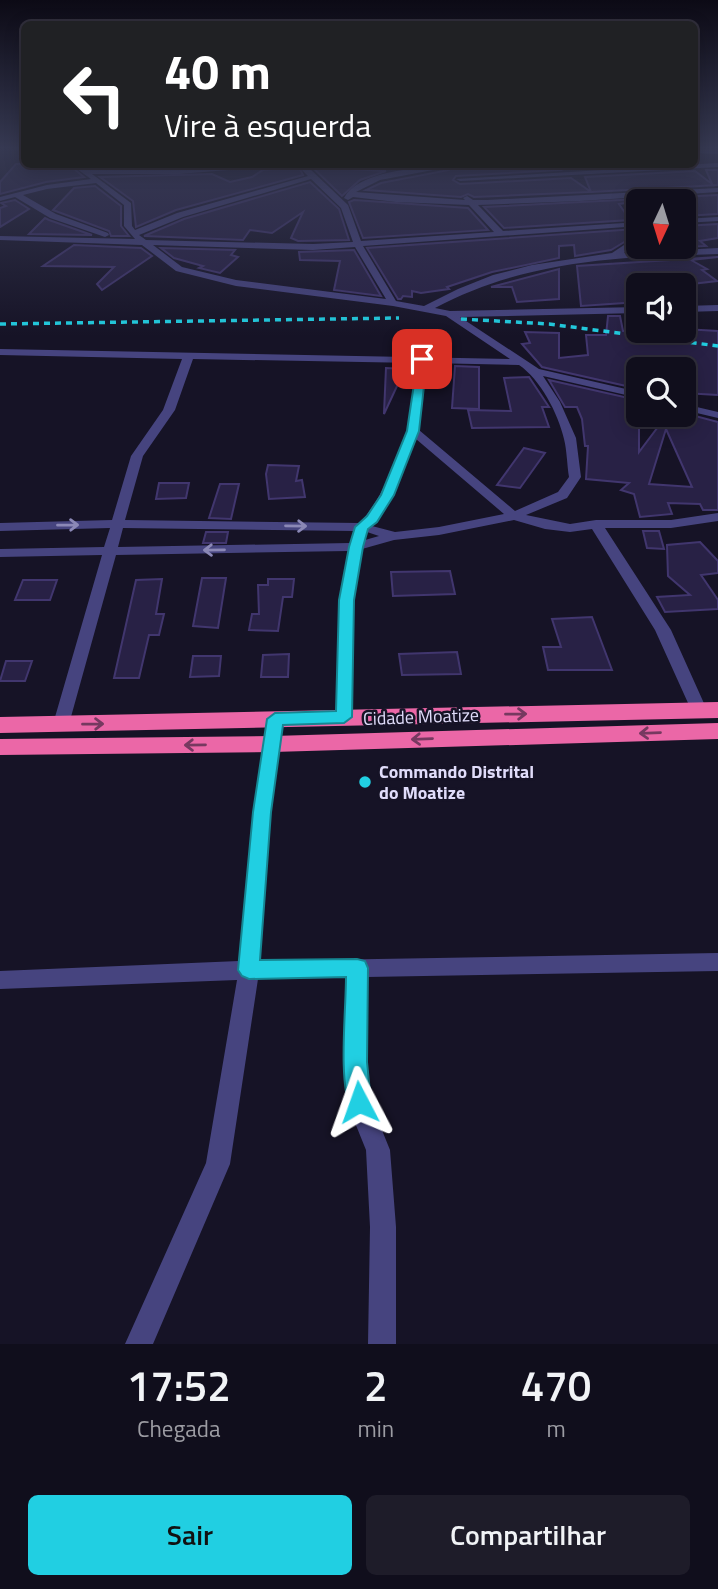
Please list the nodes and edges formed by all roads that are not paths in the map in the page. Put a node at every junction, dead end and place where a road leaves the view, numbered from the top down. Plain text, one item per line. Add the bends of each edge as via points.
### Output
1 (44, 211) edge
2 (128, 211) edge
3 (195, 211) edge
4 (346, 211) edge
5 (478, 211) edge
6 (718, 219) edge
7 (696, 220) edge
8 (626, 225) edge
9 (499, 232) junction
10 (0, 238) edge
11 (136, 238) junction
12 (120, 241) junction
13 (358, 245) junction
14 (626, 247) edge
15 (718, 251) edge
16 (614, 256) junction
17 (393, 303) junction
18 (718, 308) edge
19 (428, 309) junction
20 (696, 309) edge
21 (626, 310) edge
22 (450, 314) junction
23 (0, 352) edge
24 (189, 355) junction
25 (422, 359) junction
26 (517, 362) junction
27 (535, 371) junction
28 (626, 392) edge
29 (696, 410) edge
30 (718, 415) edge
31 (413, 431) junction
32 (514, 516) junction
33 (718, 517) edge
34 (117, 524) junction
35 (596, 524) junction
36 (0, 527) edge
37 (362, 527) junction
38 (393, 536) junction
39 (356, 547) junction
40 (109, 551) junction
41 (0, 553) edge
42 (709, 710) edge
43 (344, 717) junction
44 (275, 719) junction
45 (61, 724) junction
46 (0, 725) edge
47 (718, 731) edge
48 (273, 744) junction
49 (0, 747) edge
50 (718, 962) edge
51 (357, 968) junction
52 (249, 970) junction
53 (0, 980) edge
54 (139, 1344) edge
55 (382, 1344) edge

1 - 12 street
2 - 11 street via 128,226
3 - 11 street
4 - 13 street
5 - 9 street
6 - 7 street
8 - 9 street
9 - 13 street
10 - 12 street
11 - 12 street
11 - 13 street via 269,247
11 - 17 street via 179,269 201,276
13 - 17 street
14 - 16 street
15 - 16 street
16 - 19 street via 513,271 455,292
17 - 19 street
18 - 20 street
19 - 22 street
21 - 22 street
22 - 26 street
23 - 24 street
24 - 25 street
24 - 34 street via 169,411 137,456
25 - 26 street
25 - 31 street
26 - 27 street
27 - 28 street
27 - 32 street via 570,438 576,477 563,495
29 - 30 street
31 - 32 street
31 - 37 street via 387,495
32 - 35 street via 554,527
32 - 38 street
33 - 35 street via 671,524
36 -> 34 street
34 -> 37 street
34 - 40 street
35 - 42 street
37 - 38 street
37 - 39 street
38 - 39 street
39 -> 40 street
39 - 43 street via 346,600
40 - 41 street
40 - 45 street
43 -> 42 highway, Cidade Moatize
43 - 44 highway, Cidade Moatize
45 -> 44 highway, Cidade Moatize
44 - 48 street
45 - 46 highway, Cidade Moatize
47 -> 48 highway, Cidade Moatize
48 -> 49 highway, Cidade Moatize
48 - 52 street via 262,812
50 - 51 street
51 - 52 street
51 - 55 street via 359,1102 379,1163
52 - 53 street
52 - 54 street via 218,1164

